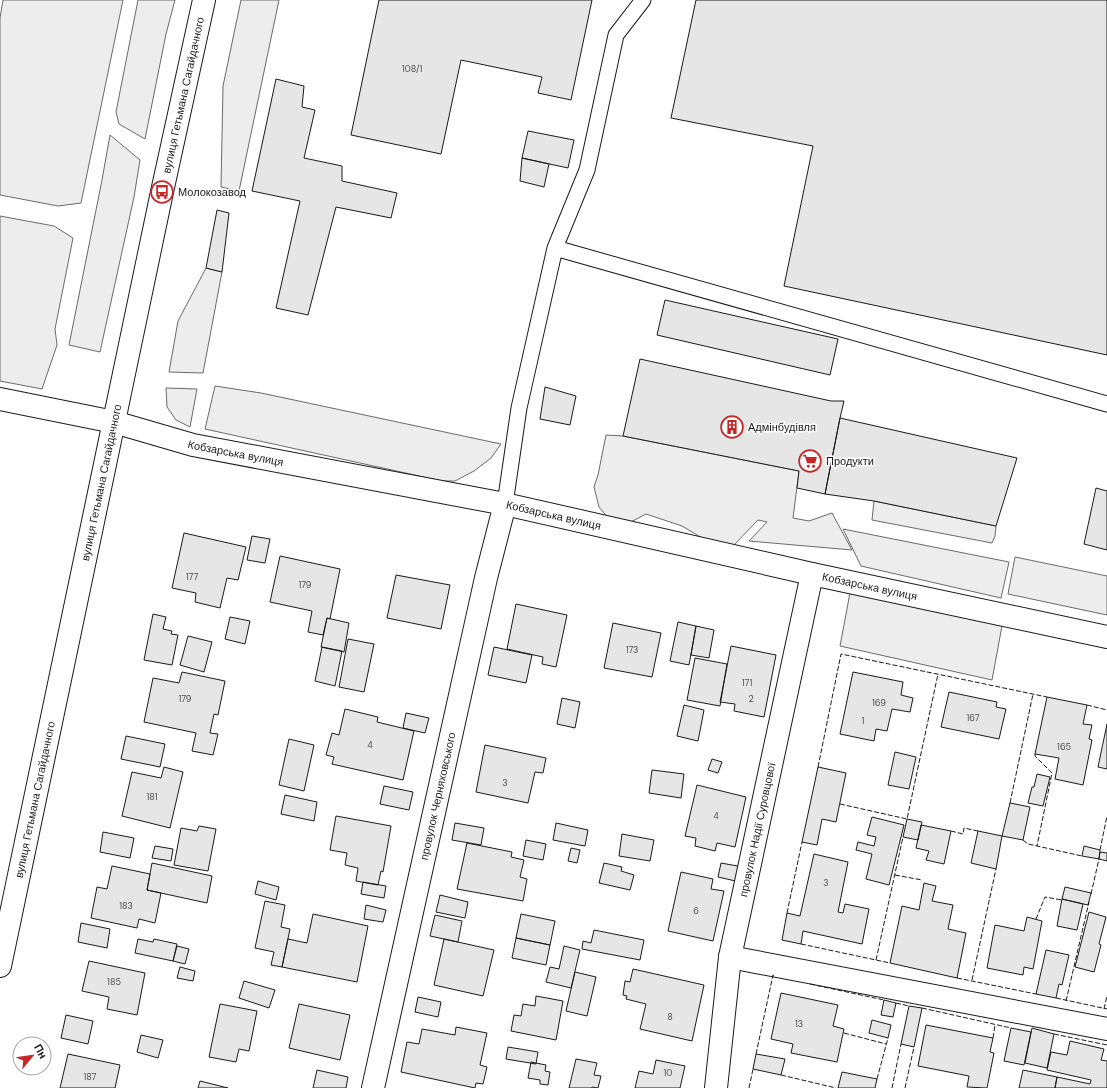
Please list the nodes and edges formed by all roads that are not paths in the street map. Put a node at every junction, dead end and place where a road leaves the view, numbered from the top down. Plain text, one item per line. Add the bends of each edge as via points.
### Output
1 (204, 0) edge
2 (643, 0) edge
3 (555, 248) junction
4 (0, 399) edge
5 (1107, 404) edge
6 (114, 422) junction
7 (505, 504) junction
8 (812, 574) junction
9 (1107, 637) edge
10 (730, 957) junction
11 (0, 966) edge
12 (1107, 1029) edge
13 (373, 1088) edge
14 (716, 1088) edge

1 - 6 street, вулиця Гетьмана Сагайдачного
2 - 3 lane via 616,35 587,170
3 - 5 lane
3 - 7 lane via 519,408
4 - 6 street, Кобзарська вулиця
6 - 7 street, Кобзарська вулиця via 193,445
6 - 11 street, вулиця Гетьмана Сагайдачного
7 - 8 street, Кобзарська вулиця
7 - 13 street, провулок Черняховського via 486,578
8 - 9 street, Кобзарська вулиця
8 - 10 street, провулок Надії Суровцової
10 - 12 street
10 - 14 street, провулок Надії Суровцової

